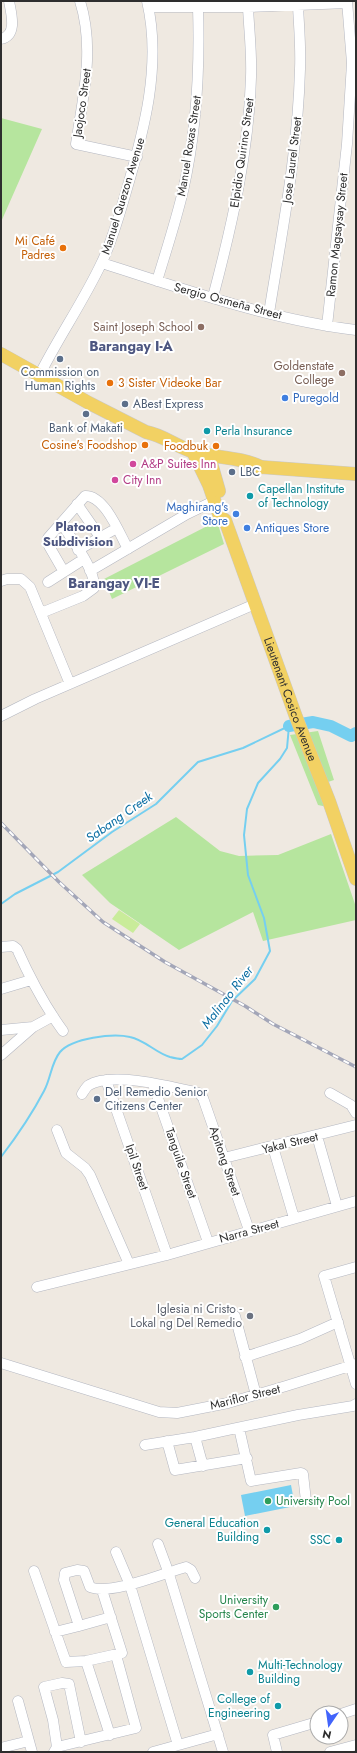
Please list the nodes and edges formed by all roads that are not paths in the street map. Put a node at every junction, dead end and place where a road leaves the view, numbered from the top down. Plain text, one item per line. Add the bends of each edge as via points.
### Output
1 (9, 1) edge
2 (80, 1) edge
3 (347, 2) edge
4 (148, 4) edge
5 (298, 6) junction
6 (198, 7) junction
7 (248, 7) junction
8 (1, 39) edge
9 (353, 83) edge
10 (137, 157) junction
11 (102, 264) junction
12 (157, 281) junction
13 (212, 297) junction
14 (269, 313) junction
15 (327, 326) junction
16 (356, 330) edge
17 (1, 354) edge
18 (39, 376) junction
19 (203, 458) junction
20 (356, 474) edge
21 (214, 501) junction
22 (76, 504) junction
23 (225, 520) junction
24 (62, 524) junction
25 (117, 528) junction
26 (100, 537) junction
27 (128, 549) junction
28 (78, 550) junction
29 (84, 559) junction
30 (90, 571) junction
31 (64, 572) junction
32 (1, 581) edge
33 (48, 582) dead end
34 (255, 604) junction
35 (41, 613) junction
36 (70, 684) junction
37 (1, 716) edge
38 (356, 879) edge
39 (1, 947) edge
40 (31, 980) junction
41 (1, 989) edge
42 (52, 1016) junction
43 (33, 1027) junction
44 (1, 1030) edge
45 (63, 1030) dead end
46 (1, 1054) edge
47 (106, 1080) junction
48 (153, 1084) junction
49 (330, 1093) dead end
50 (82, 1094) dead end
51 (356, 1112) edge
52 (356, 1125) edge
53 (57, 1130) dead end
54 (317, 1136) junction
55 (273, 1147) junction
56 (224, 1158) junction
57 (356, 1201) edge
58 (337, 1206) junction
59 (294, 1218) junction
60 (249, 1230) junction
61 (208, 1242) junction
62 (167, 1255) junction
63 (129, 1264) junction
64 (356, 1267) edge
65 (37, 1287) dead end
66 (235, 1316) dead end
67 (338, 1322) junction
68 (245, 1357) junction
69 (1, 1363) edge
70 (353, 1365) edge
71 (356, 1384) edge
72 (256, 1395) junction
73 (356, 1404) edge
74 (239, 1428) junction
75 (195, 1437) junction
76 (167, 1441) junction
77 (145, 1445) dead end
78 (247, 1458) junction
79 (203, 1466) junction
80 (306, 1501) dead end
81 (158, 1544) dead end
82 (116, 1552) dead end
83 (34, 1571) dead end
84 (168, 1571) junction
85 (195, 1578) dead end
86 (130, 1584) junction
87 (102, 1590) junction
88 (111, 1617) junction
89 (79, 1626) junction
90 (55, 1632) junction
91 (116, 1655) junction
92 (86, 1662) junction
93 (18, 1701) dead end
94 (309, 1724) edge
95 (110, 1734) junction
96 (218, 1734) junction
97 (29, 1741) junction
98 (81, 1742) junction
99 (178, 1745) junction
100 (356, 1745) edge
101 (1, 1748) edge
102 (56, 1750) edge
103 (32, 1752) edge
104 (153, 1752) edge
105 (223, 1752) edge
106 (277, 1752) edge
107 (330, 1752) edge

1 - 8 street via 13,27 10,33
2 - 10 street, Jaojoco Street via 88,44 87,76 76,144
3 - 5 street
3 - 9 street, Ramon Magsaysay Street
4 - 6 street
4 - 10 street, Manuel Quezon Avenue via 152,68 150,94
5 - 7 street
5 - 14 street, Jose Laurel Street via 300,68 297,114 290,188
6 - 7 street
6 - 12 street, Manuel Roxas Street via 198,86 189,158 176,219
7 - 13 street, Elpidio Quirino Street via 251,76 247,131 228,237
9 - 15 street, Ramon Magsaysay Street
10 - 11 street, Manuel Quezon Avenue
11 - 12 street, Sergio Osmeña Street
11 - 18 street, Manuel Quezon Avenue
12 - 13 street, Sergio Osmeña Street
13 - 14 street, Sergio Osmeña Street
14 - 15 street, Sergio Osmeña Street
15 - 16 street, Sergio Osmeña Street
17 - 18 main road
18 - 19 main road via 146,432 180,455
19 - 20 main road via 253,462 261,467
19 - 21 main road, Lieutenant Cosico Avenue
19 - 23 main road, Lieutenant Cosico Avenue via 226,515
21 - 23 main road, Lieutenant Cosico Avenue via 220,517
21 - 27 street
22 - 24 street
22 - 25 street via 85,496 94,498 110,514
22 - 26 street
23 - 34 main road, Lieutenant Cosico Avenue
24 - 28 street
24 - 31 street via 48,538 48,542
25 - 26 street
25 - 27 street
26 - 28 street
27 - 30 street
28 - 29 street
29 - 30 street
29 - 31 street
30 - 35 street via 95,583 94,588 83,596
31 - 33 street
32 - 35 street via 21,579 30,587
34 - 36 street
34 - 38 main road, Lieutenant Cosico Avenue
35 - 36 street
36 - 37 street
39 - 40 street via 13,946 17,949
40 - 41 street
40 - 42 street
42 - 43 street
42 - 45 street
43 - 44 street
43 - 46 street
47 - 48 street via 132,1080
47 - 50 street via 89,1085
47 - 62 street, Ipil Street
48 - 56 street, Apitong Street via 199,1093
48 - 61 street, Tanguile Street
49 - 51 street via 351,1105
52 - 54 street, Yakal Street
53 - 63 street via 66,1153 90,1175
54 - 55 street, Yakal Street
54 - 58 street
55 - 56 street, Yakal Street
55 - 59 street
56 - 60 street, Apitong Street
57 - 58 street, Narra Street
58 - 59 street, Narra Street
59 - 60 street, Narra Street
60 - 61 street, Narra Street
61 - 62 street, Narra Street
62 - 63 street, Narra Street
63 - 65 street, Narra Street
64 - 67 street via 324,1276
66 - 68 street
67 - 68 street via 300,1339
67 - 70 street
68 - 72 street
69 - 72 street, Mariflor Street via 159,1412 177,1413
70 - 71 street
70 - 72 street, Mariflor Street
73 - 74 street
74 - 75 street
74 - 78 street
75 - 76 street
75 - 79 street
76 - 77 street
76 - 79 street via 175,1470
78 - 79 street
78 - 80 street via 252,1482 301,1473
81 - 84 street
82 - 86 street
83 - 90 street
84 - 85 street via 186,1567
84 - 86 street
84 - 96 street
86 - 87 street
86 - 99 street
87 - 88 street
87 - 89 street via 90,1587 84,1572 77,1570 65,1573 64,1580
88 - 89 street
88 - 91 street via 122,1653
89 - 90 street
90 - 92 street via 66,1662
91 - 92 street
91 - 95 street via 136,1728
92 - 95 street
93 - 97 street
94 - 106 street via 273,1735
95 - 98 street
96 - 99 street
96 - 105 street
97 - 101 street
97 - 103 street
98 - 102 street
98 - 102 street via 68,1684 44,1687 53,1720
99 - 104 street
100 - 107 street

